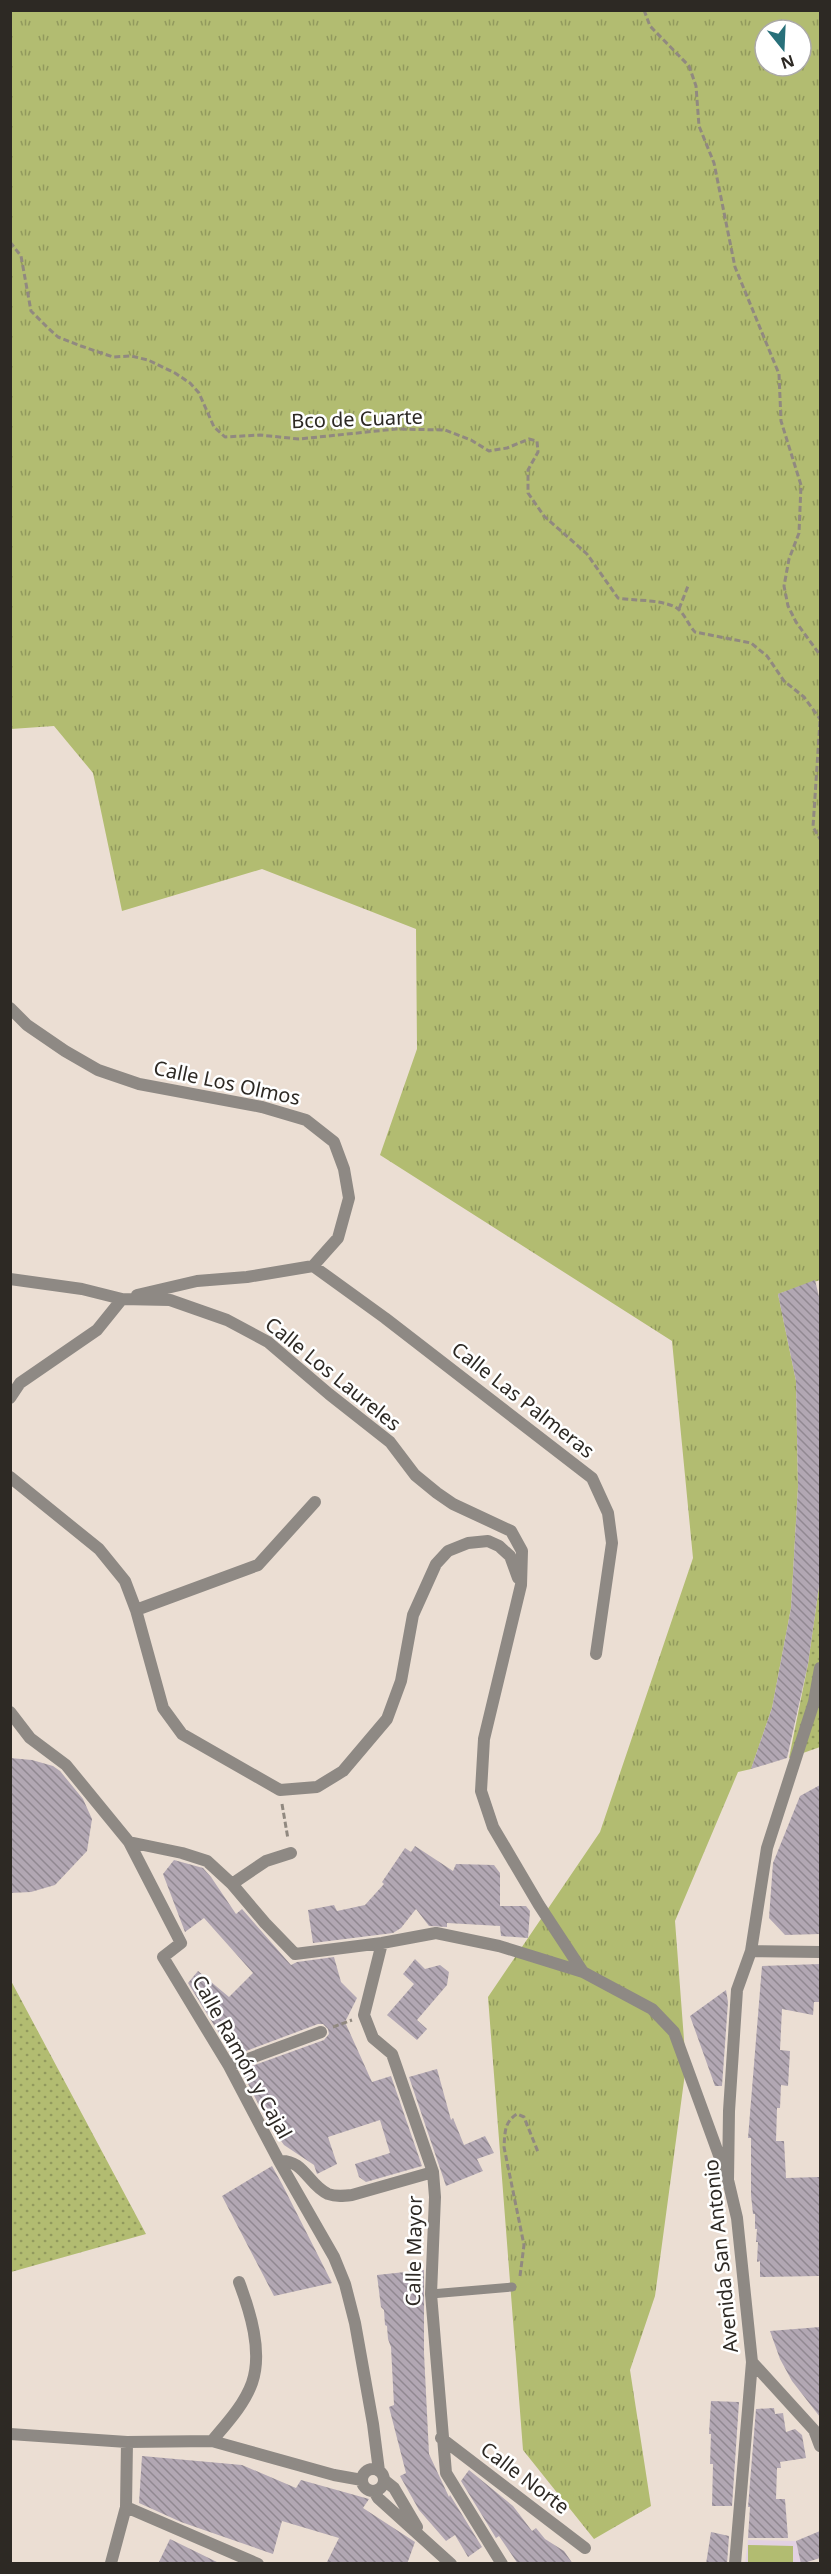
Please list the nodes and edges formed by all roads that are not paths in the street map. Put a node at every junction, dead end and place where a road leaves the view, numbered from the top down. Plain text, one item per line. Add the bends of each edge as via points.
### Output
1 (10, 1008) edge
2 (313, 1266) junction
3 (10, 1279) edge
4 (122, 1299) junction
5 (10, 1398) edge
6 (10, 1477) edge
7 (315, 1503) dead end
8 (521, 1585) junction
9 (136, 1610) junction
10 (596, 1654) dead end
11 (820, 1668) edge
12 (817, 1708) edge
13 (10, 1712) edge
14 (129, 1842) junction
15 (291, 1853) road end
16 (232, 1884) junction
17 (382, 1943) junction
18 (751, 1951) junction
19 (820, 1952) edge
20 (583, 1972) junction
21 (321, 2031) road end
22 (228, 2066) junction
23 (279, 2161) junction
24 (433, 2172) junction
25 (728, 2180) junction
26 (239, 2282) dead end
27 (512, 2287) road end
28 (431, 2294) junction
29 (752, 2362) junction
30 (817, 2430) edge
31 (10, 2434) edge
32 (441, 2438) junction
33 (212, 2441) junction
34 (127, 2442) junction
35 (820, 2446) edge
36 (382, 2475) junction
37 (362, 2480) junction
38 (374, 2491) junction
39 (126, 2507) junction
40 (422, 2536) junction
41 (585, 2548) dead end
42 (438, 2552) junction
43 (111, 2563) edge
44 (258, 2564) edge
45 (430, 2564) edge
46 (451, 2564) edge
47 (502, 2564) edge
48 (735, 2564) edge

1 - 2 street, Calle Los Olmos via 55,1045 98,1070 139,1084 262,1107 306,1120 334,1142 349,1198 338,1238
2 - 4 street via 197,1281
2 - 10 street, Calle Las Palmeras via 592,1478 608,1513 612,1543
3 - 4 street
4 - 5 street via 97,1330 20,1383
4 - 8 street, Calle Los Laureles via 170,1300 227,1320 268,1342 390,1442 415,1475 437,1493 511,1531 522,1551
6 - 9 street via 99,1549 125,1581
7 - 9 street via 258,1565
8 - 9 street via 510,1556 499,1546 488,1541 448,1551 436,1564 413,1615 401,1681 387,1719 343,1771 317,1786 280,1790 182,1734 163,1708
8 - 20 street, Calle Los Laureles via 484,1739 481,1791 493,1827
11 - 12 street, Avenida San Antonio
12 - 18 street, Avenida San Antonio via 767,1848
13 - 14 street, Calle Ramón y Cajal via 30,1738 66,1765
14 - 16 street via 207,1861
14 - 22 street, Calle Ramón y Cajal via 181,1943 163,1957
15 - 16 street via 266,1861
16 - 17 street via 295,1954
17 - 20 street via 436,1933 499,1946
17 - 24 street, Calle Mayor via 364,2015 373,2038 392,2055
18 - 19 street
18 - 25 street, Avenida San Antonio via 737,1990
20 - 25 street via 652,2008 674,2032
21 - 22 street
22 - 23 street, Calle Ramón y Cajal
23 - 24 street via 302,2167 327,2194 339,2196
23 - 36 street, Calle Ramón y Cajal via 334,2257 345,2284
24 - 28 street, Calle Mayor
25 - 29 street, Avenida San Antonio via 737,2218
26 - 33 street via 251,2313 256,2347 252,2382 235,2414
27 - 28 lane
28 - 32 street, Calle Mayor
29 - 30 street
29 - 48 street, Avenida San Antonio
30 - 35 street
31 - 34 street
32 - 41 street, Calle Norte
32 - 47 street, Calle Mayor via 446,2473
33 - 34 street
33 - 37 street
34 - 39 street
36 - 37 street via 368,2471
36 - 38 street via 382,2487
36 - 40 street
37 - 38 street via 364,2487
38 - 40 street
39 - 43 street
39 - 44 street
40 - 42 street
42 - 45 street
42 - 46 street

